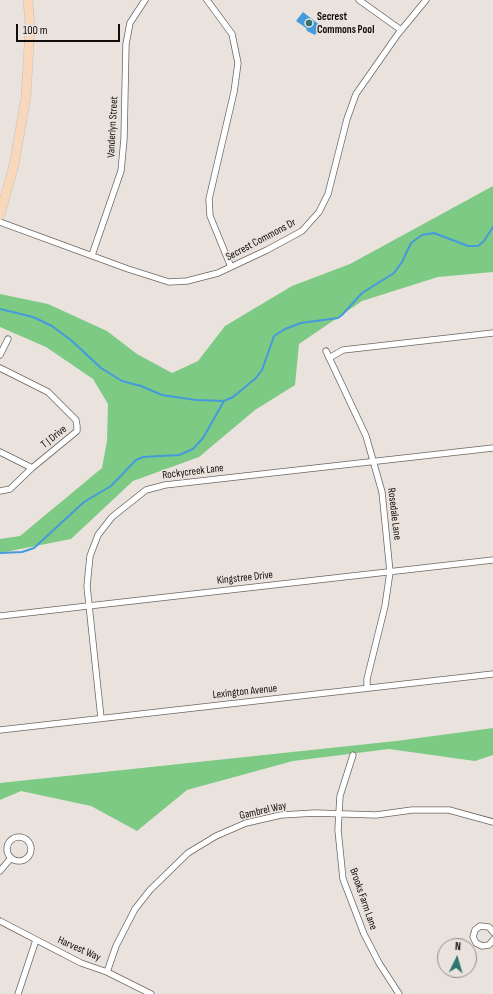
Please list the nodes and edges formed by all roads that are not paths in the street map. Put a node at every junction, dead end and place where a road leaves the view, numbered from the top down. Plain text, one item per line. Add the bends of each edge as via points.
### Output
1 (28, 0) edge
2 (145, 0) edge
3 (207, 0) edge
4 (359, 0) edge
5 (426, 0) edge
6 (401, 30) junction
7 (0, 214) edge
8 (0, 222) edge
9 (92, 255) junction
10 (232, 267) junction
11 (493, 333) edge
12 (8, 339) dead end
13 (326, 351) dead end
14 (0, 355) edge
15 (329, 358) junction
16 (0, 368) edge
17 (493, 448) edge
18 (0, 452) edge
19 (374, 461) junction
20 (32, 468) junction
21 (0, 491) edge
22 (493, 560) edge
23 (390, 572) junction
24 (89, 606) junction
25 (0, 616) edge
26 (493, 674) edge
27 (367, 688) junction
28 (101, 718) junction
29 (0, 730) edge
30 (353, 755) dead end
31 (340, 815) junction
32 (493, 822) edge
33 (11, 858) junction
34 (0, 871) edge
35 (0, 921) edge
36 (493, 932) edge
37 (36, 940) junction
38 (493, 940) edge
39 (107, 972) junction
40 (18, 994) edge
41 (150, 994) edge
42 (398, 994) edge

1 - 7 main road via 30,34 26,97 14,165
2 - 9 street, Vanderlyn Street via 130,23 126,44 121,171
3 - 10 street via 232,34 238,63 234,92 209,199 210,216
4 - 6 street
5 - 6 street, Secrest Commons Dr
6 - 10 street, Secrest Commons Dr via 356,94 328,194 319,212 302,231
8 - 9 street, Secrest Commons Dr
9 - 10 street, Secrest Commons Dr via 168,282 187,281
11 - 15 street via 343,350
12 - 14 street
13 - 15 street, Rosedale Lane
15 - 19 street, Rosedale Lane via 366,436
16 - 20 street, T J Drive via 48,392 76,420 77,431
17 - 19 street, Rockycreek Lane
18 - 20 street
19 - 23 street, Rosedale Lane via 382,492
19 - 24 street, Rockycreek Lane via 166,485 146,490 112,517 98,535 90,556 87,586
20 - 21 street, T J Drive via 10,489
22 - 23 street, Kingstree Drive
23 - 24 street, Kingstree Drive
23 - 27 street, Rosedale Lane
24 - 25 street, Kingstree Drive
24 - 28 street, Rockycreek Lane
26 - 27 street, Lexington Avenue
27 - 28 street, Lexington Avenue
28 - 29 street, Lexington Avenue
30 - 31 street, Brooks Farm Lane via 340,796
31 - 32 street, Gambrel Way via 449,810
31 - 39 street, Gambrel Way via 281,815 246,823 216,836 188,853 166,872 135,909 116,946
31 - 42 street, Brooks Farm Lane via 338,830 343,879 364,934
33 - 33 street via 18,861 28,856 31,849 28,842 21,838 11,841 7,847
33 - 34 street
35 - 37 street, Harvest Way
36 - 38 street via 489,927 480,926 475,930 473,937 476,943 482,946 489,945
37 - 39 street, Harvest Way via 81,963
37 - 40 street
39 - 41 street, Harvest Way

